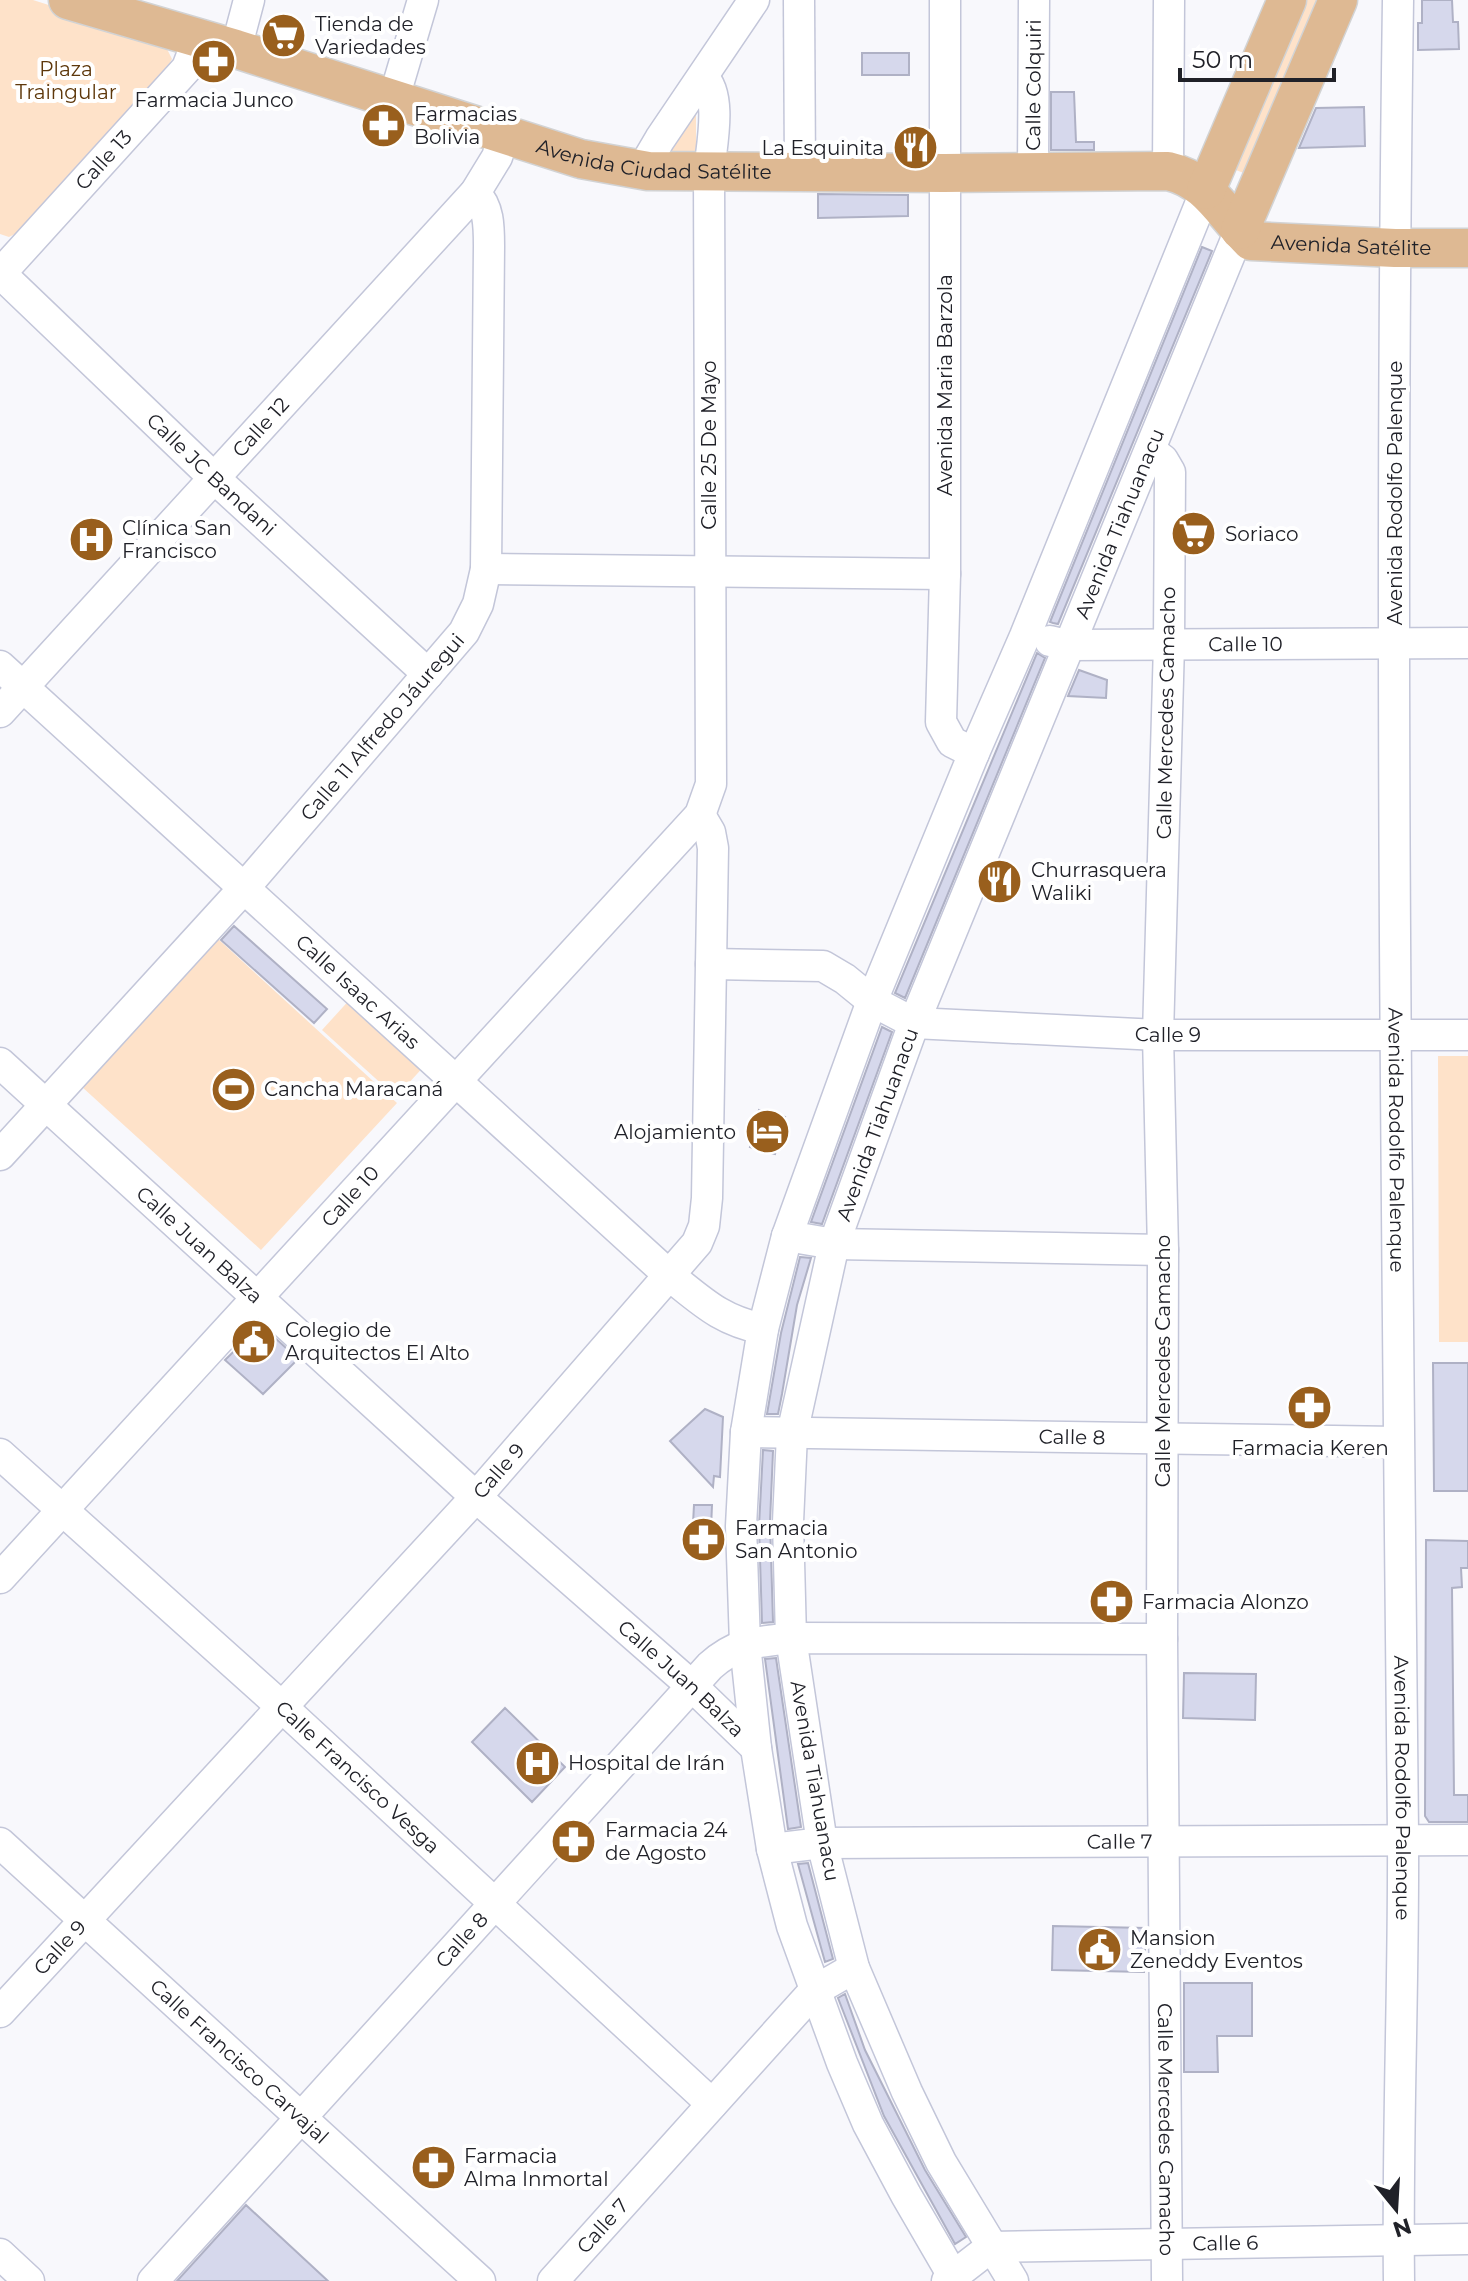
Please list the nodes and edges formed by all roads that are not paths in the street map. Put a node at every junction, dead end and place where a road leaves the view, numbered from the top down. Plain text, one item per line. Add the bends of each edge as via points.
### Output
1 (68, 0) edge
2 (249, 0) edge
3 (423, 0) edge
4 (754, 0) edge
5 (799, 0) edge
6 (945, 0) edge
7 (1034, 0) edge
8 (1169, 0) edge
9 (1287, 0) edge
10 (1338, 0) edge
11 (1398, 0) edge
12 (198, 39) junction
13 (236, 49) junction
14 (703, 77) junction
15 (394, 98) junction
16 (505, 133) junction
17 (648, 171) junction
18 (1033, 171) junction
19 (1168, 171) junction
20 (709, 173) junction
21 (800, 173) junction
22 (944, 173) junction
23 (1206, 190) junction
24 (475, 193) junction
25 (1240, 230) junction
26 (1395, 248) junction
27 (1468, 248) edge
28 (0, 273) edge
29 (1150, 450) junction
30 (213, 477) junction
31 (486, 569) junction
32 (709, 570) junction
33 (945, 574) junction
34 (1025, 636) junction
35 (1396, 643) junction
36 (1468, 643) edge
37 (1169, 644) junction
38 (1067, 645) junction
39 (428, 674) junction
40 (11, 676) edge
41 (0, 712) edge
42 (974, 753) junction
43 (700, 815) junction
44 (245, 887) junction
45 (711, 964) junction
46 (872, 1001) junction
47 (914, 1023) junction
48 (1158, 1035) junction
49 (1397, 1035) junction
50 (1468, 1035) edge
51 (0, 1063) edge
52 (455, 1080) junction
53 (46, 1105) junction
54 (0, 1155) edge
55 (787, 1236) junction
56 (834, 1244) junction
57 (1163, 1250) junction
58 (670, 1276) junction
59 (259, 1298) junction
60 (763, 1329) junction
61 (746, 1432) junction
62 (792, 1434) junction
63 (1164, 1439) junction
64 (1397, 1442) junction
65 (0, 1454) edge
66 (476, 1497) junction
67 (61, 1510) junction
68 (0, 1578) edge
69 (791, 1638) junction
70 (1162, 1639) junction
71 (745, 1644) junction
72 (693, 1687) junction
73 (282, 1707) junction
74 (756, 1748) junction
75 (1468, 1840) edge
76 (1403, 1841) junction
77 (0, 1843) edge
78 (822, 1843) junction
79 (1165, 1843) junction
80 (772, 1849) junction
81 (495, 1903) junction
82 (84, 1919) junction
83 (854, 1968) junction
84 (814, 1991) junction
85 (0, 2012) edge
86 (712, 2104) junction
87 (302, 2120) junction
88 (1398, 2239) junction
89 (1468, 2239) edge
90 (1166, 2242) junction
91 (991, 2247) junction
92 (0, 2254) edge
93 (952, 2279) edge
94 (29, 2281) edge
95 (153, 2281) edge
96 (480, 2281) edge
97 (553, 2281) edge
98 (1013, 2281) edge
99 (1167, 2281) edge
100 (1399, 2281) edge

1 - 12 main road, Avenida Ciudad Satélite
2 - 13 street
3 - 15 street
4 - 14 street
5 - 21 street
6 - 22 street, Avenida Maria Barzola
7 - 18 street, Calle Colquiri
8 - 19 street
9 - 23 main road
10 - 25 main road, Avenida Tiahuanacu
11 - 26 street, Avenida Rodolfo Palenque
12 - 13 main road, Avenida Ciudad Satélite
12 - 28 street, Calle 13 via 187,68
13 - 15 main road, Avenida Ciudad Satélite
14 - 17 street via 650,156
14 - 20 street, Calle 25 De Mayo via 715,97
15 - 16 main road, Avenida Ciudad Satélite
16 - 17 main road, Avenida Ciudad Satélite via 581,159
16 - 24 street, Calle 12
17 - 20 main road, Avenida Ciudad Satélite
18 - 19 main road, Avenida Ciudad Satélite
18 - 22 main road, Avenida Ciudad Satélite
19 - 23 main road, Avenida Ciudad Satélite via 1186,175
20 - 21 main road, Avenida Ciudad Satélite
20 - 32 street, Calle 25 De Mayo
21 - 22 main road, Avenida Ciudad Satélite
22 - 33 street, Avenida Maria Barzola
23 - 25 main road, Avenida Ciudad Satélite
23 - 34 street
24 - 30 street, Calle 12
24 - 31 street, Calle 11 Alfredo Jáuregui via 483,201 489,235
25 - 26 main road, Avenida Satélite via 1261,243
25 - 29 street, Avenida Tiahuanacu
26 - 27 main road, Avenida Satélite
26 - 35 street, Avenida Rodolfo Palenque
28 - 30 street, Calle JC Bandani
29 - 37 street, Calle Mercedes Camacho via 1170,472
29 - 38 street, Avenida Tiahuanacu
30 - 39 street, Calle JC Bandani
30 - 40 street, Calle 12
31 - 32 street
31 - 39 street, Calle 11 Alfredo Jáuregui via 464,632
32 - 33 street
32 - 43 street, Calle 25 De Mayo via 711,784
33 - 42 street, Avenida Maria Barzola via 941,722 952,742
34 - 38 street, Calle 10
34 - 42 street
35 - 36 street, Calle 10
35 - 37 street, Calle 10
35 - 49 street, Avenida Rodolfo Palenque
37 - 38 street, Calle 10
37 - 48 street, Calle Mercedes Camacho
38 - 47 street, Avenida Tiahuanacu
39 - 44 street, Calle 11 Alfredo Jáuregui
40 - 41 street, Calle 12
40 - 44 street, Calle Isaac Arias
42 - 46 street
43 - 45 street, Calle 9 via 713,848
43 - 52 street, Calle 10
44 - 52 street, Calle Isaac Arias
44 - 53 street, Calle 11 Alfredo Jáuregui
45 - 46 street, Calle 9 via 823,966
45 - 58 street, Calle 9 via 706,1212 697,1243
46 - 47 street, Calle 9
46 - 55 street
47 - 48 street, Calle 9
47 - 56 street, Avenida Tiahuanacu
48 - 49 street, Calle 9
48 - 57 street, Calle Mercedes Camacho
49 - 50 street, Calle 9
49 - 64 street, Avenida Rodolfo Palenque
51 - 53 street, Calle Juan Balza
52 - 58 street, Calle Isaac Arias
52 - 59 street, Calle 10
53 - 54 street, Calle 11 Alfredo Jáuregui
53 - 59 street, Calle Juan Balza
55 - 56 street
55 - 60 street
56 - 57 street
56 - 62 street, Avenida Tiahuanacu
57 - 63 street, Calle Mercedes Camacho
58 - 60 street, Calle Isaac Arias via 720,1315
58 - 66 street, Calle 9
59 - 66 street, Calle Juan Balza
59 - 67 street, Calle 10
60 - 61 street
61 - 62 street, Calle 8
61 - 71 street via 741,1526
62 - 63 street, Calle 8
62 - 69 street, Avenida Tiahuanacu
63 - 64 street, Calle 8
63 - 70 street, Calle Mercedes Camacho
64 - 76 street, Avenida Rodolfo Palenque
65 - 67 street, Calle Francisco Vesga
66 - 72 street, Calle Juan Balza
66 - 73 street, Calle 9
67 - 68 street, Calle 10
67 - 73 street, Calle Francisco Vesga
69 - 70 street, Calle 8
69 - 71 street, Calle 8
69 - 78 street, Avenida Tiahuanacu
70 - 79 street, Calle Mercedes Camacho
71 - 72 street, Calle 8 via 728,1651
71 - 74 street
72 - 74 street, Calle Juan Balza
72 - 81 street, Calle 8
73 - 81 street, Calle Francisco Vesga
73 - 82 street, Calle 9
74 - 80 street
75 - 76 street, Calle 7
76 - 79 street, Calle 7
76 - 88 street, Avenida Rodolfo Palenque
77 - 82 street, Calle Francisco Carvajal
78 - 79 street, Calle 7
78 - 80 street, Calle 7
78 - 83 street, Avenida Tiahuanacu
79 - 90 street, Calle Mercedes Camacho
80 - 84 street
81 - 86 street, Calle Francisco Vesga
81 - 87 street, Calle 8
82 - 85 street, Calle 9
82 - 87 street, Calle Francisco Carvajal
83 - 84 street, Calle 7
83 - 91 street, Avenida Tiahuanacu via 941,2162
84 - 86 street, Calle 7
84 - 93 street via 868,2124
86 - 97 street, Calle 7
87 - 95 street, Calle 8
87 - 96 street, Calle Francisco Carvajal
88 - 89 street, Calle 6
88 - 90 street, Calle 6
88 - 100 street, Avenida Rodolfo Palenque
90 - 91 street, Calle 6
90 - 99 street, Calle Mercedes Camacho
91 - 93 street
91 - 98 street, Avenida Tiahuanacu
92 - 94 street

